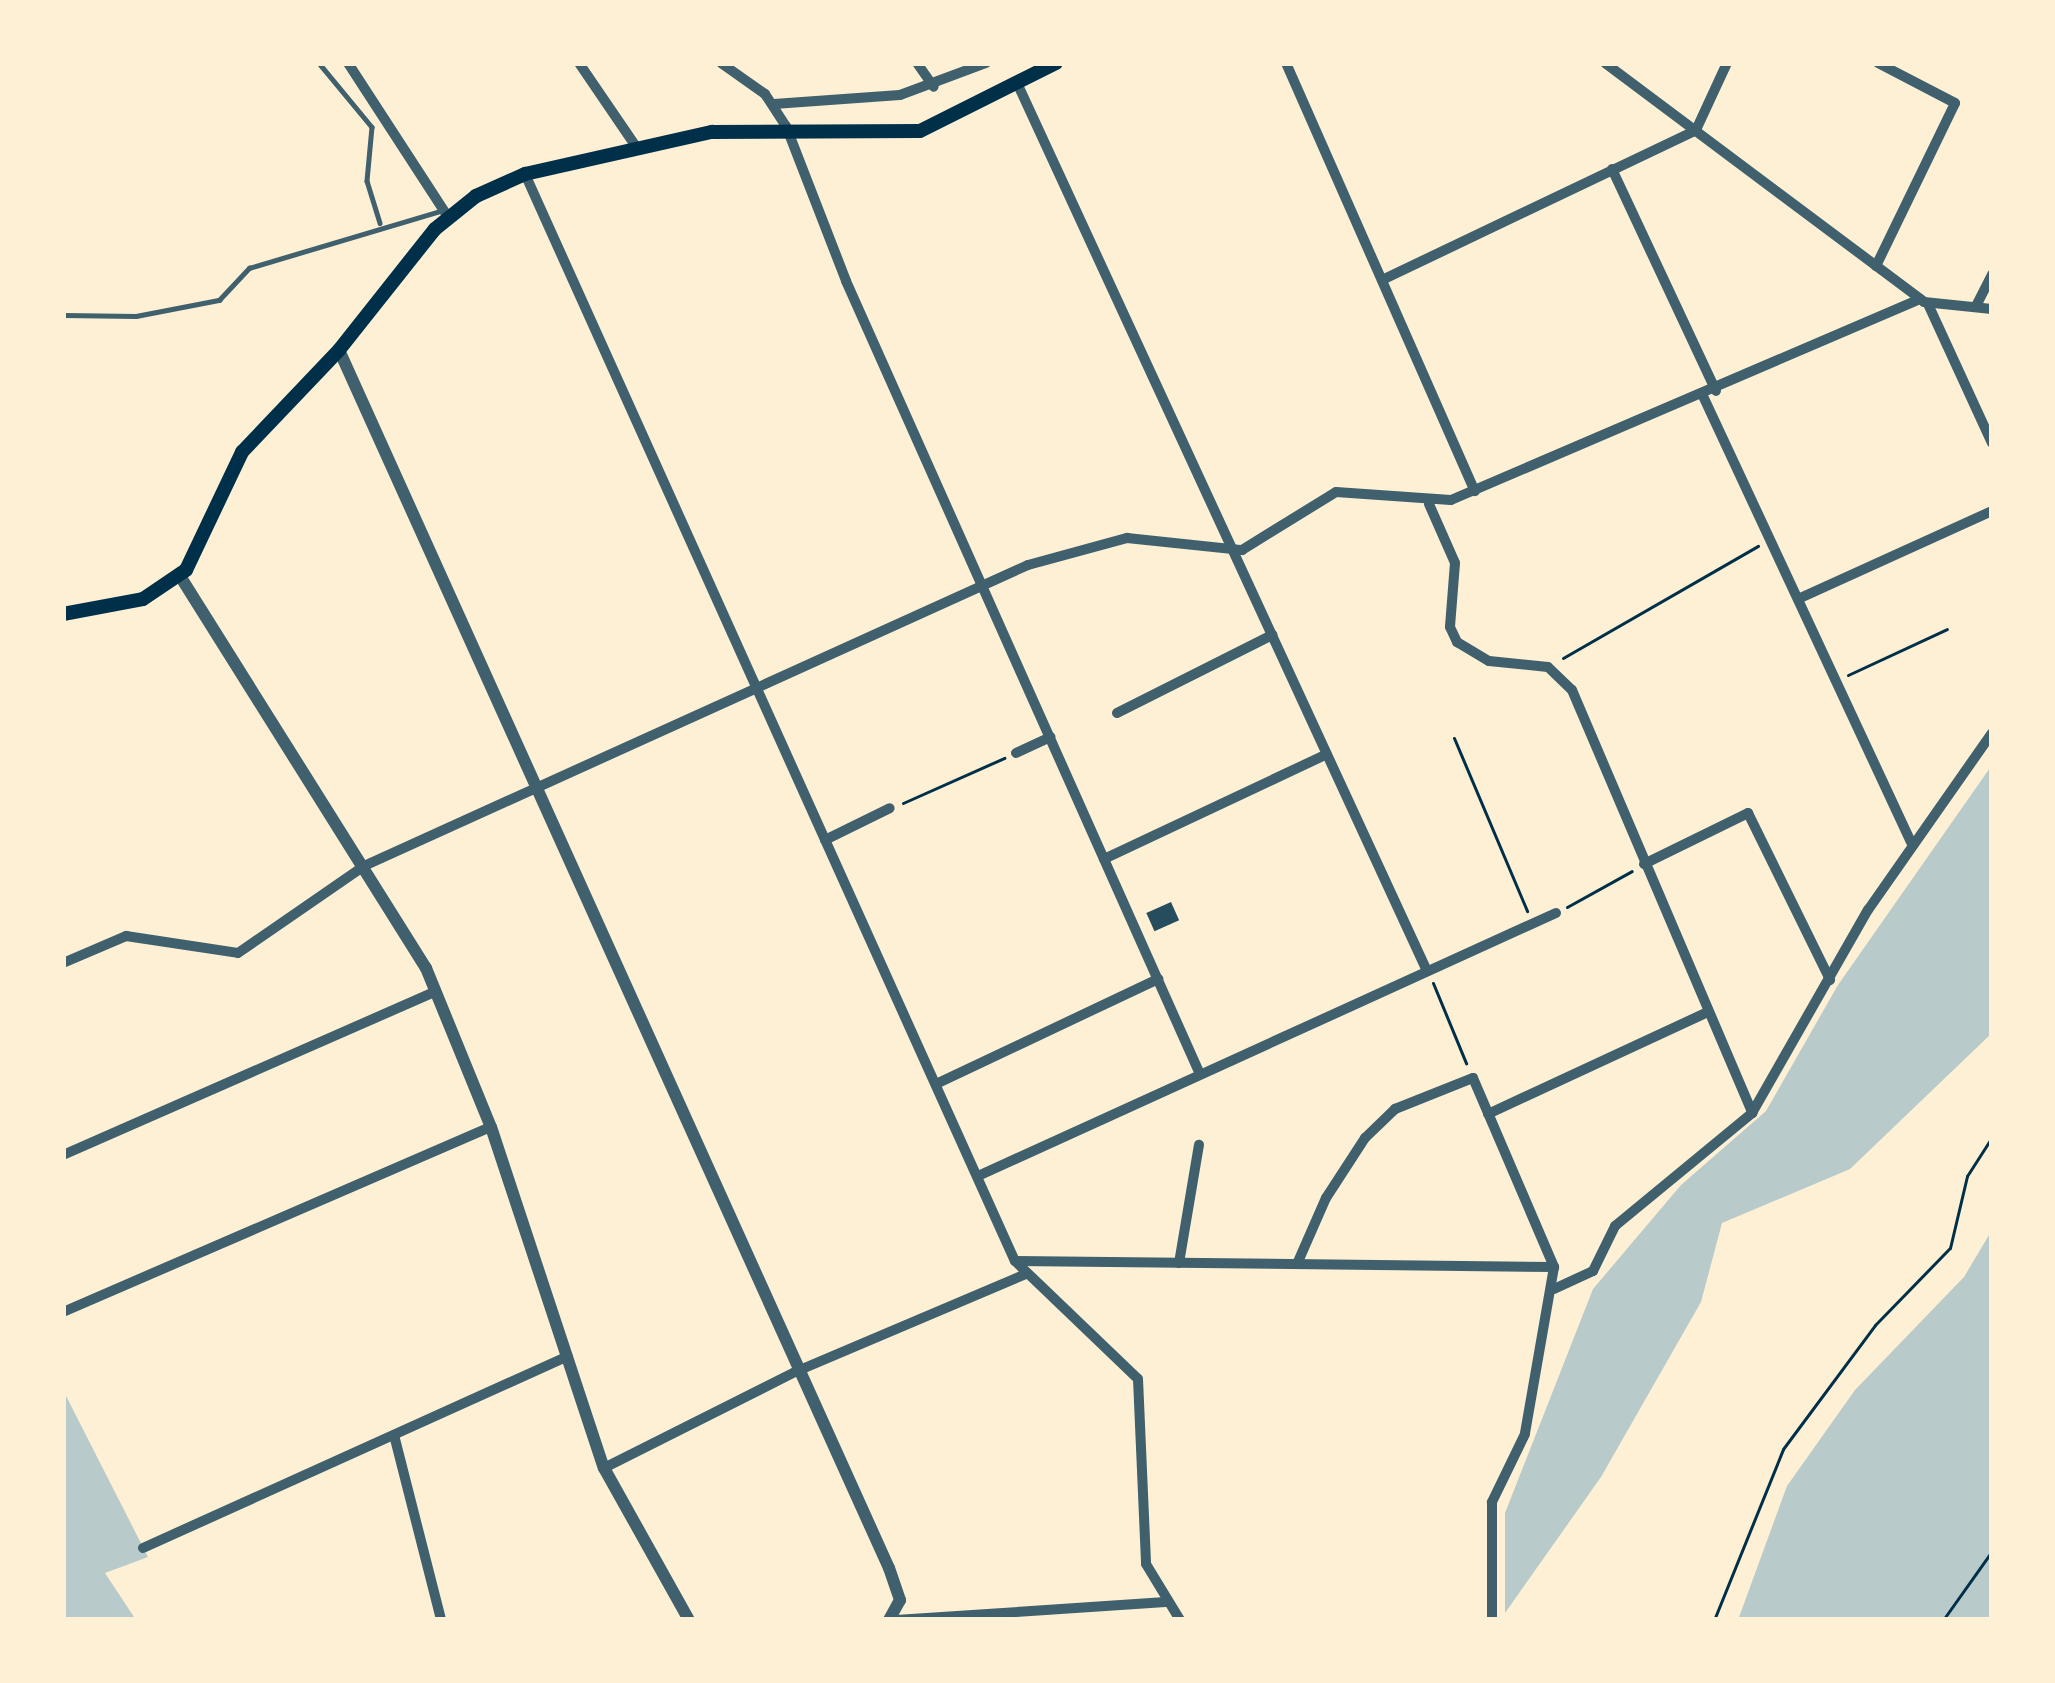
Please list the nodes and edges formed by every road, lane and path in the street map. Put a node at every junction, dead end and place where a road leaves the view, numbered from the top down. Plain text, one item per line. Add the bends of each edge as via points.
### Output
1 (319, 63) edge
2 (348, 63) edge
3 (579, 63) edge
4 (721, 63) edge
5 (917, 63) edge
6 (986, 63) edge
7 (1056, 63) edge
8 (1286, 63) edge
9 (1605, 63) edge
10 (1727, 63) edge
11 (1878, 63) edge
12 (1018, 85) junction
13 (934, 87) junction
14 (774, 104) junction
15 (786, 126) junction
16 (1696, 130) junction
17 (637, 148) junction
18 (1612, 169) junction
19 (525, 175) junction
20 (446, 213) junction
21 (380, 223) junction
22 (1876, 266) junction
23 (1992, 274) edge
24 (1382, 280) junction
25 (1924, 302) junction
26 (1976, 307) junction
27 (1992, 309) edge
28 (63, 315) edge
29 (340, 350) junction
30 (1709, 393) junction
31 (1992, 443) edge
32 (1475, 491) junction
33 (1429, 504) junction
34 (1992, 511) edge
35 (1770, 539) junction
36 (1233, 550) junction
37 (180, 576) junction
38 (982, 586) junction
39 (1798, 599) junction
40 (63, 614) edge
41 (1947, 629) dead end
42 (1272, 635) junction
43 (1548, 667) junction
44 (1836, 681) junction
45 (755, 685) junction
46 (1117, 713) dead end
47 (1992, 733) edge
48 (1050, 737) junction
49 (1454, 738) dead end
50 (1016, 753) joint
51 (1327, 754) junction
52 (538, 787) junction
53 (890, 808) joint
54 (826, 840) junction
55 (1911, 843) junction
56 (1104, 859) junction
57 (1644, 864) junction
58 (364, 866) junction
59 (1556, 913) joint
60 (1532, 923) junction
61 (63, 963) edge
62 (1427, 970) junction
63 (1158, 979) junction
64 (1830, 980) junction
65 (436, 991) junction
66 (1708, 1012) junction
67 (1199, 1072) junction
68 (1473, 1078) junction
69 (936, 1084) junction
70 (1752, 1113) junction
71 (1489, 1114) junction
72 (491, 1127) junction
73 (1992, 1137) edge
74 (1199, 1144) dead end
75 (63, 1155) edge
76 (978, 1176) junction
77 (1016, 1261) junction
78 (1179, 1263) junction
79 (1297, 1264) junction
80 (1554, 1267) junction
81 (1024, 1275) junction
82 (1554, 1289) junction
83 (63, 1312) edge
84 (568, 1356) junction
85 (795, 1372) junction
86 (394, 1435) junction
87 (604, 1468) junction
88 (142, 1548) dead end
89 (1992, 1551) edge
90 (1165, 1602) junction
91 (1039, 1614) edge
92 (441, 1620) edge
93 (689, 1620) edge
94 (892, 1620) edge
95 (1180, 1620) edge
96 (1492, 1620) edge
97 (1714, 1620) edge
98 (1943, 1620) edge

1 - 21 lane via 372,127 367,181
2 - 20 street
3 - 17 street
4 - 14 street
5 - 13 street
6 - 13 street
7 - 12 main road
8 - 24 street
9 - 16 street
10 - 16 street
11 - 22 street via 1955,104
12 - 15 main road via 920,131
12 - 36 street
13 - 14 street
14 - 15 street
15 - 17 main road
15 - 38 street
16 - 18 street
16 - 22 street
17 - 19 main road
18 - 24 street
18 - 30 street
19 - 20 main road
19 - 45 street
20 - 21 lane
20 - 29 main road
21 - 28 lane via 249,268 219,300 136,316
22 - 25 street
23 - 26 street
24 - 32 street
25 - 26 street
25 - 30 street
25 - 31 street
26 - 27 street
29 - 37 main road via 242,452
29 - 52 street
30 - 32 street
30 - 35 street
32 - 33 street
33 - 36 street via 1336,492 1315,498 1255,546
33 - 43 street via 1455,563 1450,627 1457,642 1489,661
34 - 39 street
35 - 39 street
35 - 43 path
36 - 38 street via 1099,542
36 - 42 street
37 - 40 main road via 143,599
37 - 58 street
38 - 45 street
38 - 48 street
39 - 44 street
41 - 44 path
42 - 46 street
42 - 51 street
43 - 57 street via 1572,690
44 - 55 street
45 - 52 street
45 - 54 street
47 - 55 street
48 - 50 street
48 - 56 street
49 - 60 path
50 - 53 path
51 - 56 street
51 - 62 street
52 - 58 street
52 - 85 street
53 - 54 street
54 - 69 street
55 - 64 street
56 - 63 street
57 - 59 path
57 - 64 street via 1748,813
57 - 66 street
58 - 61 street via 238,953 126,936
58 - 65 street
59 - 60 street
60 - 62 street
62 - 67 street
62 - 68 path
63 - 67 street
63 - 69 street
64 - 70 street
65 - 72 street
65 - 75 street
66 - 70 street
66 - 71 street
67 - 76 street
68 - 71 street
68 - 79 street via 1395,1108 1365,1138
69 - 76 street
70 - 82 street via 1615,1226 1593,1271
71 - 80 street
72 - 83 street
72 - 84 street
73 - 97 path via 1966,1176 1950,1248 1875,1325 1783,1449
74 - 78 street
76 - 77 street
77 - 78 street
77 - 81 street
78 - 79 street
79 - 80 street
80 - 82 street
81 - 85 street
81 - 90 street via 1138,1379 1146,1564
82 - 96 street via 1525,1434 1492,1502
84 - 86 street
84 - 87 street
85 - 87 street
85 - 94 street via 899,1593
86 - 88 street
86 - 92 street
87 - 93 street
89 - 98 path
90 - 91 street
90 - 95 street
91 - 94 street

